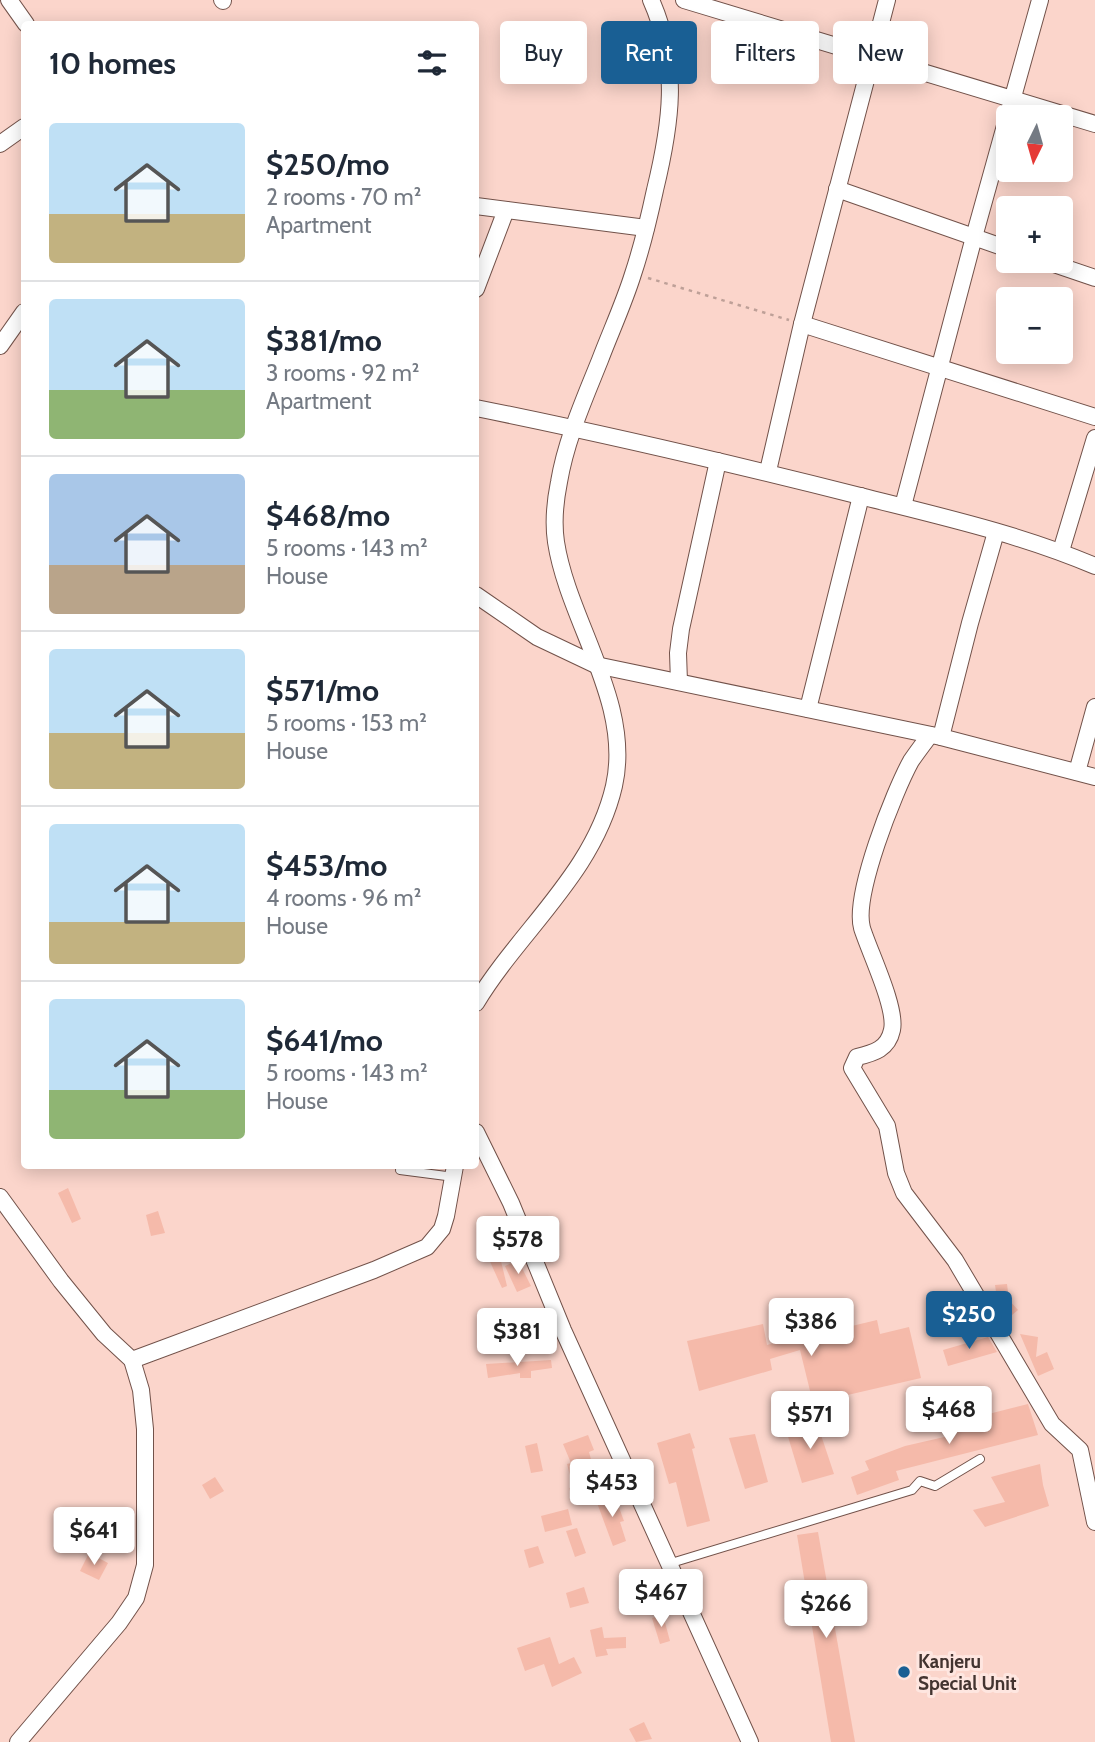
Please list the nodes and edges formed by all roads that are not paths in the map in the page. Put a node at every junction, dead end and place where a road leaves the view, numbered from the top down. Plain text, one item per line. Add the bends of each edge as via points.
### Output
1 (9, 0) edge
2 (651, 0) edge
3 (684, 0) edge
4 (887, 0) edge
5 (1040, 0) edge
6 (24, 21) edge
7 (882, 21) edge
8 (833, 45) edge
9 (928, 74) edge
10 (866, 84) edge
11 (1012, 99) junction
12 (1095, 124) edge
13 (21, 129) edge
14 (0, 144) edge
15 (837, 189) junction
16 (479, 206) edge
17 (506, 210) junction
18 (646, 228) junction
19 (974, 237) junction
20 (996, 244) edge
21 (1073, 271) edge
22 (1095, 278) edge
23 (479, 281) edge
24 (21, 316) edge
25 (802, 324) junction
26 (0, 346) edge
27 (939, 366) junction
28 (479, 409) edge
29 (1095, 417) edge
30 (574, 427) junction
31 (1095, 438) edge
32 (718, 461) junction
33 (768, 471) junction
34 (861, 496) junction
35 (902, 506) junction
36 (996, 532) junction
37 (1061, 551) junction
38 (1095, 566) edge
39 (479, 597) edge
40 (596, 665) junction
41 (679, 682) junction
42 (1095, 707) edge
43 (808, 709) junction
44 (936, 736) junction
45 (1077, 772) junction
46 (1095, 777) edge
47 (479, 999) edge
48 (479, 1138) edge
49 (400, 1170) dead end
50 (455, 1171) edge
51 (0, 1197) edge
52 (132, 1360) junction
53 (980, 1459) dead end
54 (1095, 1522) edge
55 (668, 1563) junction
56 (18, 1742) edge
57 (750, 1742) edge

1 - 6 street
2 - 18 street via 665,41 671,93 666,145
3 - 8 street
4 - 7 street
5 - 11 street
9 - 11 street
10 - 15 street
11 - 12 street
11 - 19 street
13 - 14 street
15 - 19 street
15 - 25 street
16 - 17 street
17 - 18 street
17 - 23 street
18 - 30 street
19 - 20 street
19 - 27 street
21 - 22 street
24 - 26 street
25 - 27 street
25 - 33 street
27 - 29 street
27 - 35 street
28 - 30 street
30 - 32 street
30 - 40 street via 559,483 555,531 560,561
31 - 37 street
32 - 33 street
32 - 41 street via 681,629
33 - 34 street
34 - 35 street
34 - 43 street
35 - 36 street
36 - 37 street
36 - 44 street
37 - 38 street
39 - 40 street via 537,637
40 - 41 street
40 - 47 street via 615,741 616,773 608,806 593,844
41 - 43 street
42 - 45 street
43 - 44 street
44 - 45 street
44 - 54 street via 912,761 872,856 860,912 884,986 892,1032 885,1047 857,1057 852,1068 887,1126 904,1193 955,1260 1052,1424 1080,1450
45 - 46 street
48 - 55 street
49 - 50 lane
50 - 52 street via 442,1229 427,1247
51 - 52 street via 104,1334
52 - 56 street via 145,1429 145,1565 136,1598
53 - 55 lane via 935,1486 920,1481 912,1490
55 - 57 street

